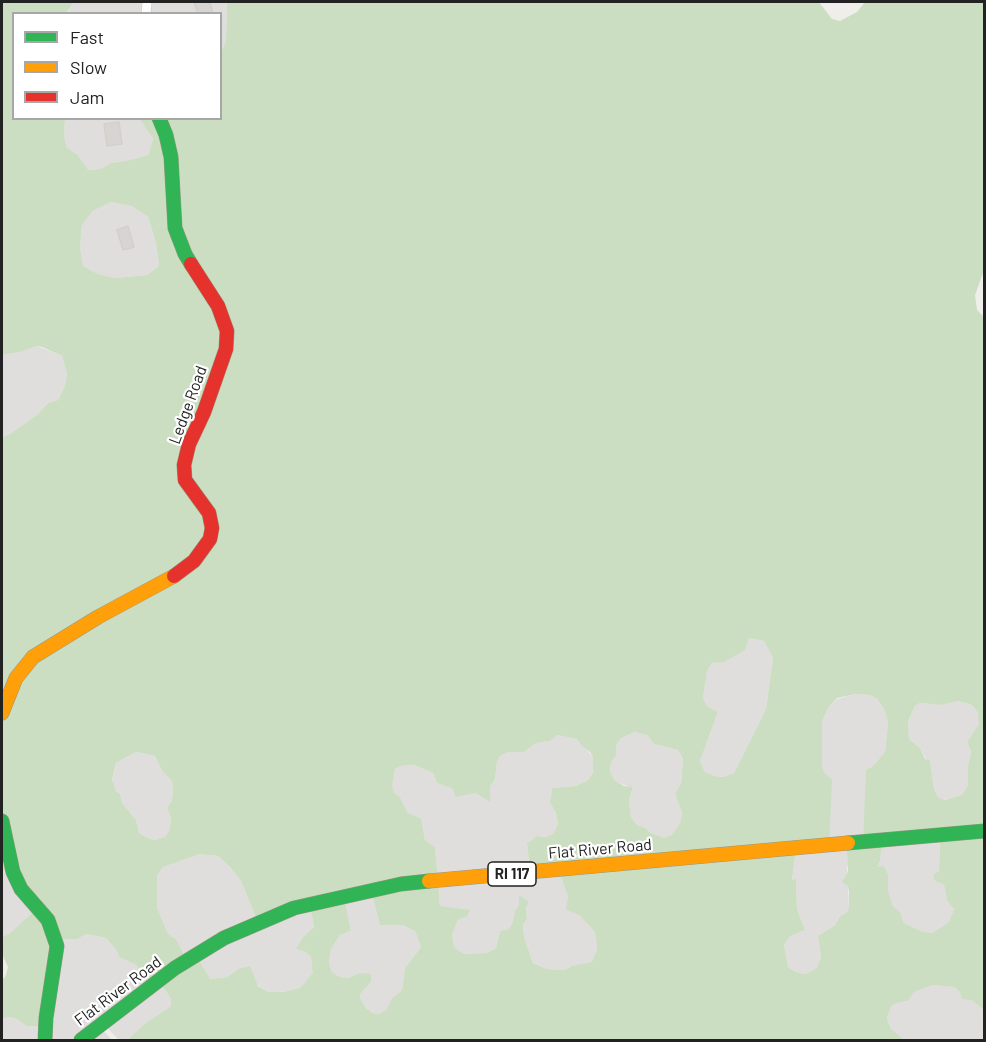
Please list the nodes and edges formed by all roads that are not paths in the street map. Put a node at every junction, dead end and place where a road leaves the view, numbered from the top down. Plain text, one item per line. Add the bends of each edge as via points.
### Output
1 (160, 120) edge
2 (2, 713) edge
3 (2, 821) edge
4 (984, 831) edge
5 (45, 1041) edge
6 (81, 1041) edge

1 - 2 street, Ledge Road via 171,157 176,228 185,254 219,309 227,331 226,349 184,465 185,480 209,513 210,539 194,561 177,574 33,657 16,678
3 - 5 street via 13,872 21,889 48,920 57,946
4 - 6 street, Flat River Road / RI 117 via 401,884 323,900 224,938 175,968

